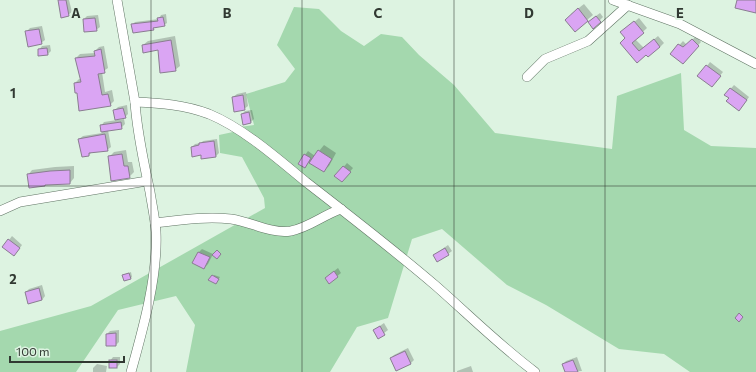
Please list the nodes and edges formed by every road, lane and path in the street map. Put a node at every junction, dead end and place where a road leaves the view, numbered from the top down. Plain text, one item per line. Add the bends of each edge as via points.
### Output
1 (117, 0) edge
2 (613, 0) edge
3 (628, 5) junction
4 (756, 64) edge
5 (527, 76) dead end
6 (135, 102) junction
7 (147, 181) junction
8 (341, 209) junction
9 (0, 211) edge
10 (155, 223) junction
11 (131, 372) edge
12 (535, 372) edge

1 - 6 street
2 - 3 street
3 - 4 street via 694,30
3 - 5 street via 588,41 545,59
6 - 7 street
6 - 8 street via 179,105 226,123
7 - 9 street via 20,202
7 - 10 street
8 - 10 street via 312,224 291,231 275,231 232,219 190,219
8 - 12 street via 437,287
10 - 11 street via 155,261 143,326

